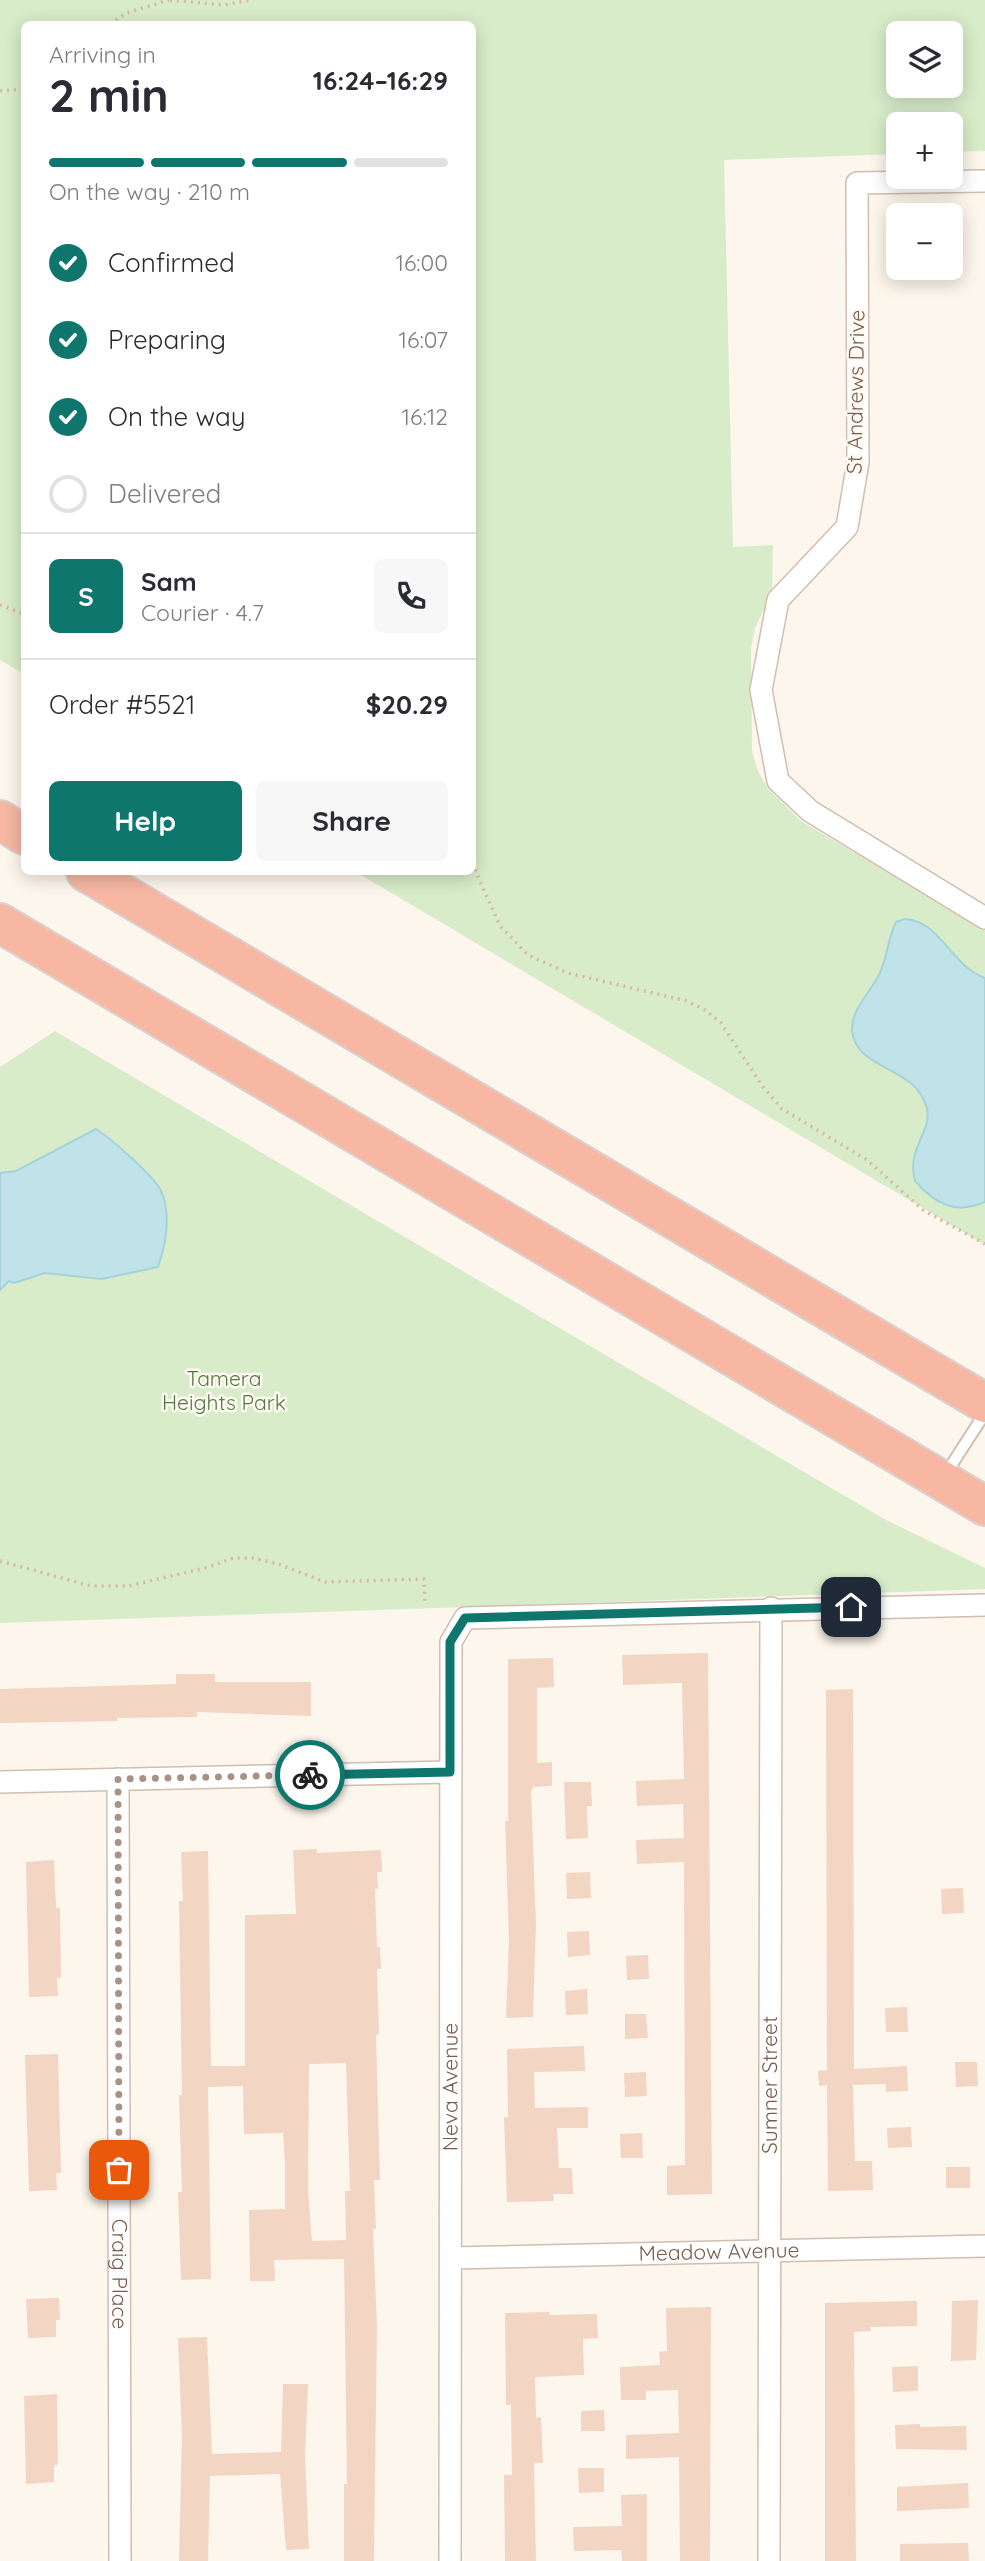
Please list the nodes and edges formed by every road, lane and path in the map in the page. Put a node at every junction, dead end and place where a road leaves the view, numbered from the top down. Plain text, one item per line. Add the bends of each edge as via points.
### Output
1 (169, 0) edge
2 (250, 0) edge
3 (115, 21) edge
4 (21, 89) edge
5 (0, 92) edge
6 (985, 181) edge
7 (0, 605) edge
8 (21, 613) edge
9 (0, 820) edge
10 (21, 833) edge
11 (476, 872) edge
12 (91, 875) edge
13 (985, 918) edge
14 (0, 923) edge
15 (985, 1244) edge
16 (985, 1403) edge
17 (985, 1413) edge
18 (942, 1480) junction
19 (985, 1506) edge
20 (0, 1561) edge
21 (425, 1604) dead end
22 (985, 1605) edge
23 (771, 1608) junction
24 (450, 1772) junction
25 (118, 1779) junction
26 (0, 1782) edge
27 (985, 2246) edge
28 (770, 2253) junction
29 (451, 2258) junction
30 (120, 2561) edge
31 (450, 2561) edge
32 (769, 2561) edge

1 - 2 path via 223,5
1 - 3 path via 138,8
4 - 5 path
6 - 13 street, St Andrews Drive via 857,183 858,462 847,527 778,600 761,690 778,781 810,811
7 - 8 path
9 - 10 highway
11 - 15 path via 500,926 528,955 568,973 687,1001 705,1010 720,1023 782,1109 867,1160 932,1216
12 - 16 highway
14 - 18 highway
17 - 18 lane
18 - 19 highway
20 - 21 path via 91,1586 128,1586 233,1558 254,1558 325,1582 424,1579
22 - 23 street
23 - 24 street, Neva Avenue via 465,1618 450,1642
23 - 28 street, Sumner Street
24 - 25 street
24 - 29 street, Neva Avenue
25 - 26 street
25 - 30 street, Craig Place
27 - 28 street, Meadow Avenue
28 - 29 street, Meadow Avenue
28 - 32 street, Sumner Street
29 - 31 street, Neva Avenue

